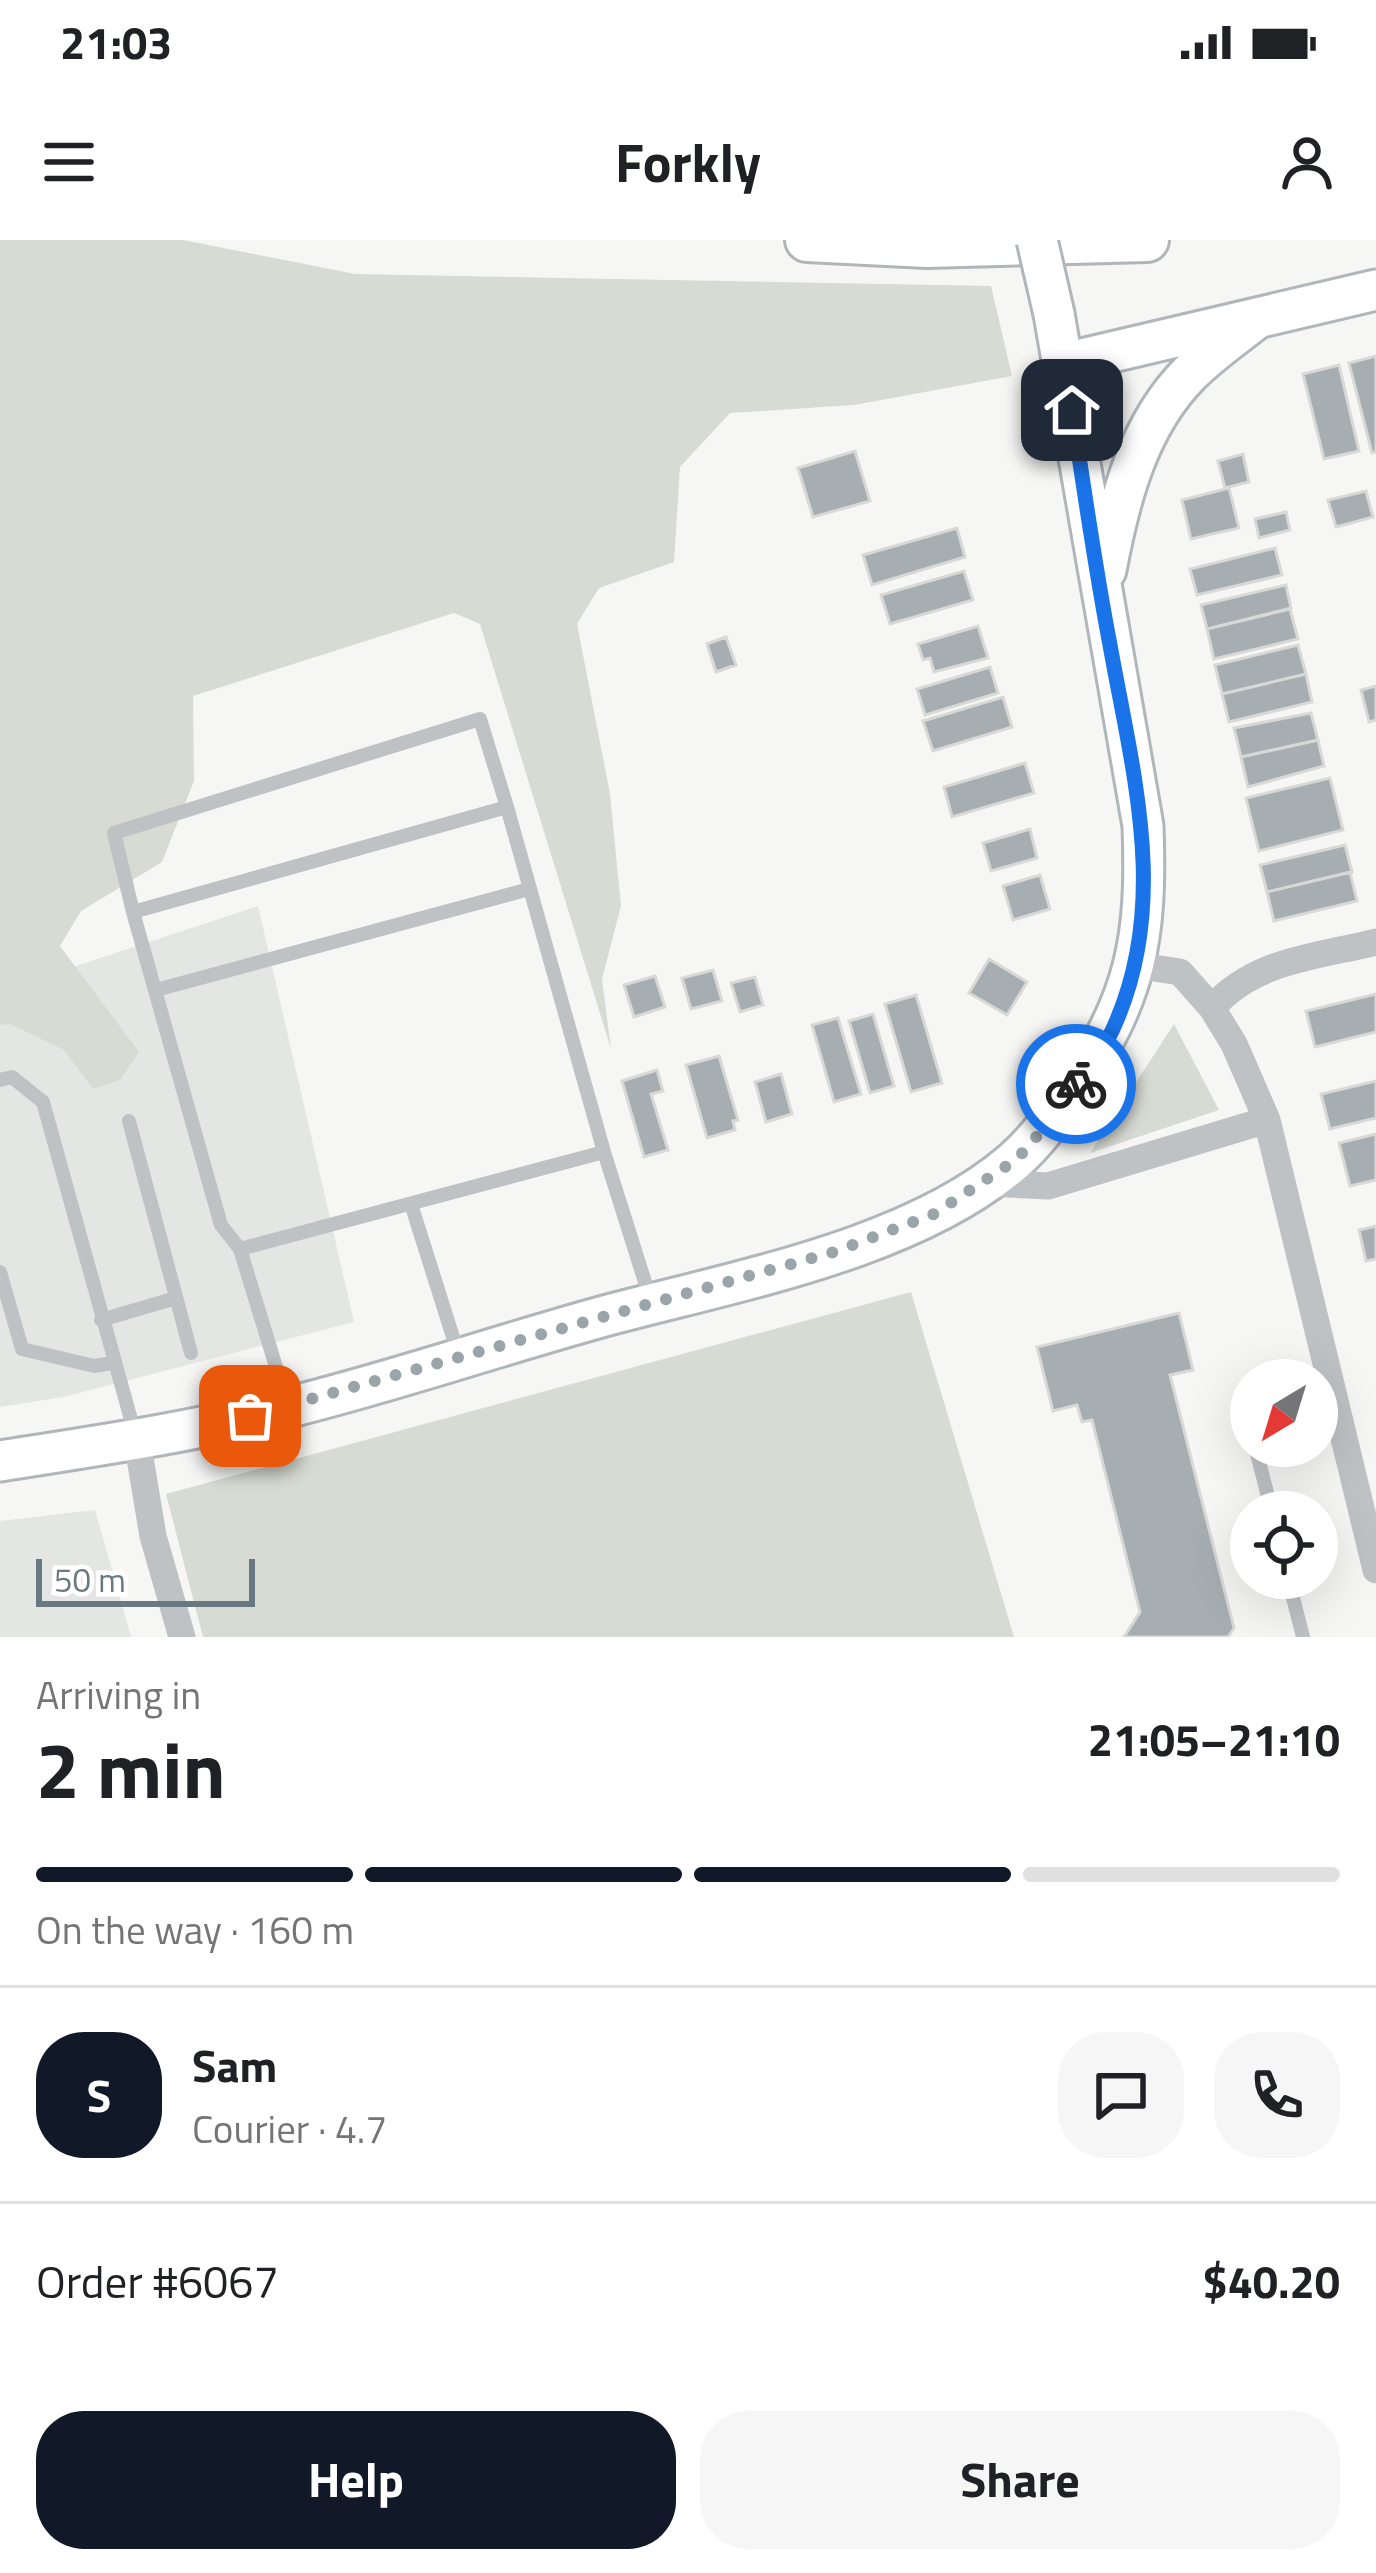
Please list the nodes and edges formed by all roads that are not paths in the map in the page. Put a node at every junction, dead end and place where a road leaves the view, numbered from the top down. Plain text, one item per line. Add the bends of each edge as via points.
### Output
1 (807, 240) edge
2 (1037, 240) edge
3 (1147, 240) edge
4 (937, 243) edge
5 (1376, 290) edge
6 (1256, 320) junction
7 (1065, 363) junction
8 (1101, 598) junction
9 (506, 807) junction
10 (529, 889) junction
11 (134, 912) junction
12 (1376, 942) edge
13 (1135, 965) junction
14 (156, 989) junction
15 (1212, 1008) junction
16 (0, 1080) edge
17 (1267, 1120) junction
18 (129, 1121) dead end
19 (604, 1152) junction
20 (986, 1183) junction
21 (411, 1204) junction
22 (240, 1249) junction
23 (0, 1272) edge
24 (176, 1298) junction
25 (652, 1303) junction
26 (101, 1320) junction
27 (191, 1353) dead end
28 (459, 1356) junction
29 (112, 1363) junction
30 (288, 1408) junction
31 (137, 1440) junction
32 (0, 1461) edge
33 (1376, 1570) edge
34 (1293, 1599) edge
35 (182, 1637) edge
36 (1303, 1637) edge

1 - 4 main road
2 - 7 main road, bridge
3 - 4 main road
5 - 6 main road
6 - 7 main road
6 - 8 main road via 1191,372 1158,413 1131,470
7 - 8 main road
8 - 13 main road via 1143,826 1146,897
9 - 10 lane
9 - 11 lane
9 - 11 lane via 480,719 114,833
10 - 14 lane
10 - 19 lane
11 - 14 lane
12 - 15 street via 1254,972
13 - 15 street via 1180,972
13 - 20 main road via 1111,1032 1070,1093 1017,1159
14 - 22 lane via 221,1225
15 - 17 street
16 - 26 lane via 12,1077 43,1102
17 - 20 street via 1048,1186
17 - 33 street
18 - 24 lane
19 - 21 lane
19 - 25 lane
20 - 25 main road via 934,1214 834,1252
21 - 22 lane
21 - 28 lane
22 - 30 lane
23 - 29 lane via 22,1349
24 - 26 lane
24 - 27 lane
25 - 28 main road
26 - 29 lane
28 - 30 main road
29 - 31 lane
30 - 31 main road
31 - 32 main road
31 - 35 street
34 - 36 lane

